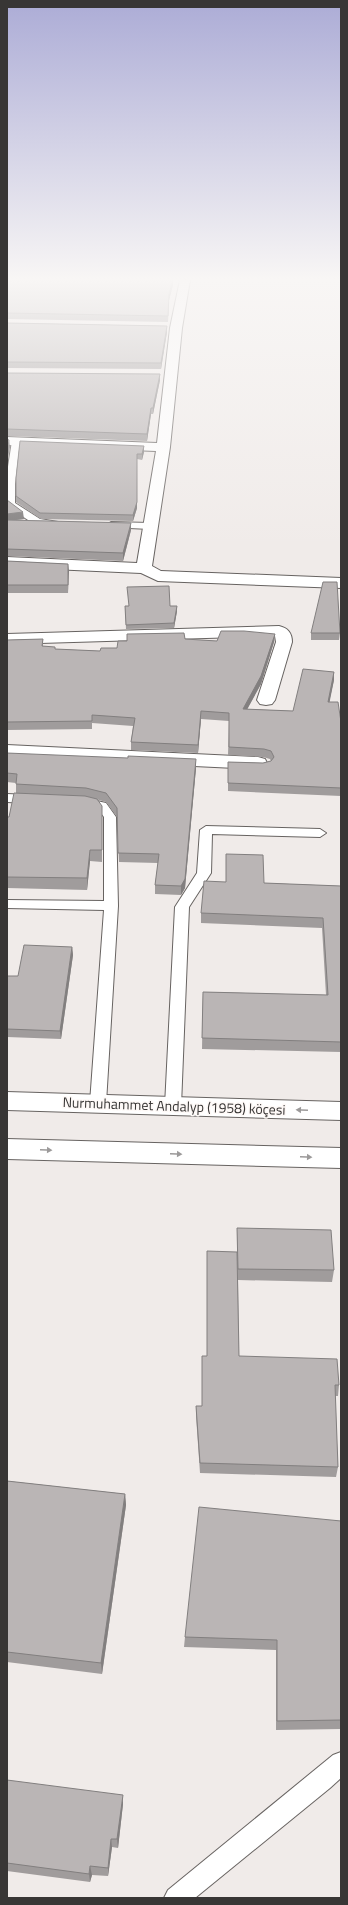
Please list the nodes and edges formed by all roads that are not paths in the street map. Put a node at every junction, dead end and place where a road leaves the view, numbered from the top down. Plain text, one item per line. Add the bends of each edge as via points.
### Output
1 (172, 369) edge
2 (155, 375) edge
3 (171, 375) junction
4 (12, 441) edge
5 (163, 447) junction
6 (8, 505) edge
7 (37, 522) junction
8 (19, 524) edge
9 (64, 524) edge
10 (103, 525) edge
11 (150, 526) junction
12 (7, 562) edge
13 (144, 568) junction
14 (341, 583) edge
15 (7, 639) edge
16 (266, 700) dead end
17 (7, 751) edge
18 (263, 764) edge
19 (7, 798) edge
20 (39, 800) edge
21 (70, 801) edge
22 (320, 833) dead end
23 (7, 904) edge
24 (111, 906) junction
25 (7, 1101) edge
26 (98, 1103) junction
27 (173, 1106) junction
28 (341, 1111) edge
29 (7, 1149) edge
30 (341, 1158) edge
31 (341, 1763) edge
32 (176, 1898) edge

1 - 3 street
2 - 3 street
3 - 5 street
4 - 5 street
4 - 6 lane
5 - 11 street
6 - 7 lane
7 - 8 lane
7 - 9 lane
10 - 11 lane
11 - 13 street
12 - 13 street
13 - 14 street via 158,576
15 - 16 street via 279,631 284,636 284,642
17 - 18 street
19 - 20 lane
21 - 24 lane via 102,806 110,816
22 - 27 lane via 206,830 204,873 182,907
23 - 24 lane
24 - 26 lane
25 - 26 street, Nurmuhammet Andalyp (1958) köçesi
26 - 27 street, Nurmuhammet Andalyp (1958) köçesi
28 -> 27 street, Nurmuhammet Andalyp (1958) köçesi
29 -> 30 street
31 - 32 lane

